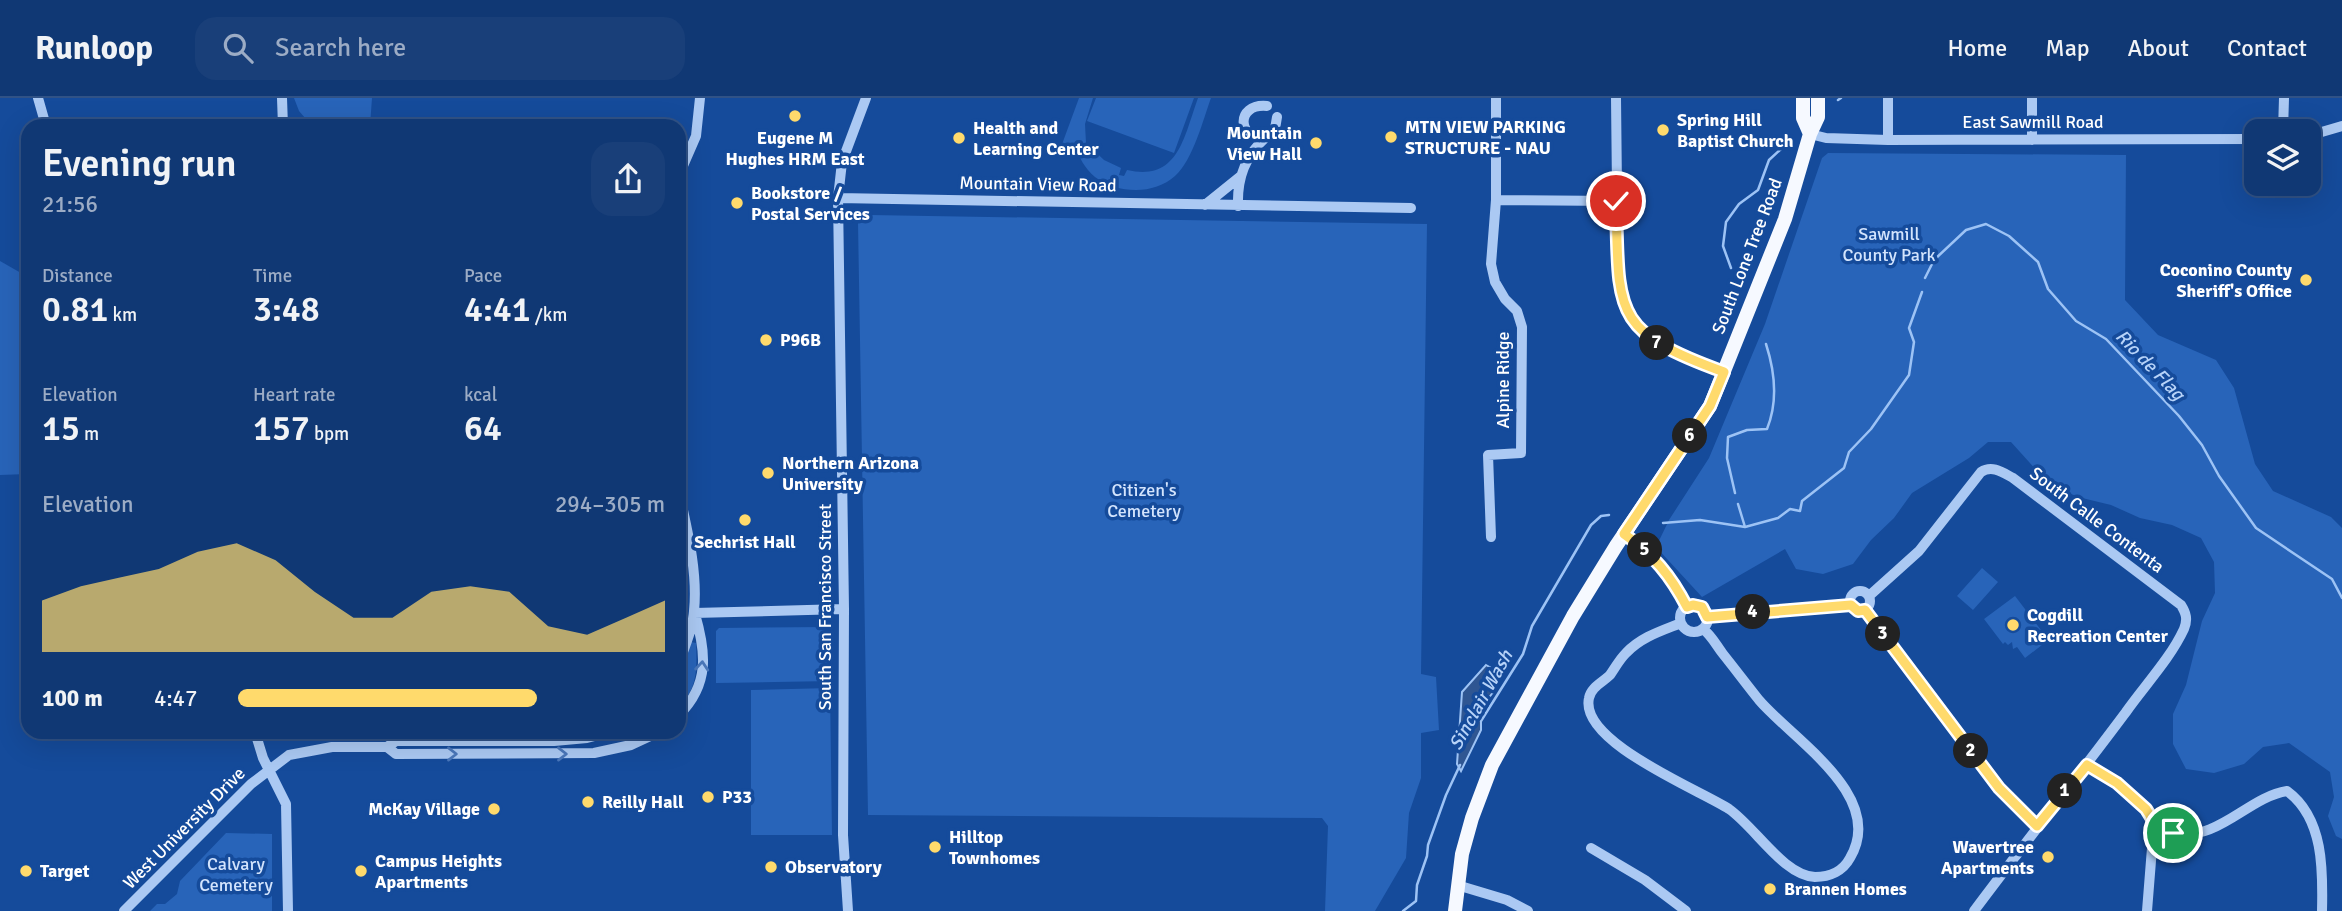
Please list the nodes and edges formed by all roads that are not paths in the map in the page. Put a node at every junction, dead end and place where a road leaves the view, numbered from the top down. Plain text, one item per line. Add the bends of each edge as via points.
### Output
1 (38, 98) edge
2 (282, 98) edge
3 (700, 98) edge
4 (866, 98) edge
5 (1496, 98) edge
6 (1616, 98) edge
7 (1803, 98) edge
8 (1818, 98) edge
9 (1888, 98) edge
10 (2032, 98) edge
11 (2284, 98) edge
12 (1267, 106) dead end
13 (1277, 117) dead end
14 (44, 119) edge
15 (283, 119) edge
16 (2283, 119) edge
17 (2342, 126) edge
18 (1247, 132) junction
19 (2321, 132) edge
20 (1810, 134) junction
21 (1266, 137) junction
22 (2244, 139) edge
23 (1888, 140) junction
24 (2032, 140) junction
25 (1252, 149) junction
26 (686, 159) edge
27 (1241, 176) junction
28 (838, 198) junction
29 (1496, 200) junction
30 (1616, 201) junction
31 (1205, 205) junction
32 (1238, 206) junction
33 (1411, 208) dead end
34 (1724, 372) junction
35 (686, 526) edge
36 (1624, 534) junction
37 (1491, 537) dead end
38 (1869, 596) junction
39 (1851, 605) junction
40 (1687, 607) junction
41 (844, 609) junction
42 (1865, 610) junction
43 (694, 613) junction
44 (1707, 617) junction
45 (1681, 623) junction
46 (1703, 629) junction
47 (686, 640) edge
48 (686, 707) edge
49 (258, 739) edge
50 (575, 739) edge
51 (644, 739) edge
52 (387, 747) junction
53 (2087, 765) junction
54 (269, 770) junction
55 (2154, 822) junction
56 (2037, 826) junction
57 (1591, 848) dead end
58 (1457, 885) junction
59 (124, 911) edge
60 (288, 911) edge
61 (848, 911) edge
62 (1455, 911) edge
63 (1528, 911) edge
64 (1686, 911) edge
65 (1974, 911) edge
66 (2147, 911) edge
67 (2322, 911) edge

1 - 14 street
2 - 15 street
3 - 26 street via 696,136
4 - 28 street, South San Francisco Street via 842,162
5 - 29 street
6 - 30 street
7 - 20 main road, South Lone Tree Road via 1803,118
8 - 20 main road, South Lone Tree Road via 1818,117
9 - 23 street
10 - 24 street
11 - 16 street
12 - 18 street via 1247,111
13 - 21 street via 1275,129
17 - 19 street
18 - 21 street
18 - 25 street
20 - 23 street, East Sawmill Road
20 - 34 main road, South Lone Tree Road via 1786,219
21 - 25 street
22 - 24 street, East Sawmill Road
23 - 24 street, East Sawmill Road
25 - 27 street
27 - 31 street
27 - 32 street
28 - 31 street, Mountain View Road
28 - 41 street, South San Francisco Street
29 - 30 street
29 - 37 street, Alpine Ridge via 1491,264 1495,282 1517,311 1522,327 1521,453 1488,455
30 - 34 street via 1618,280 1629,316 1642,333 1669,351
31 - 32 street, Mountain View Road
32 - 33 street, Mountain View Road
34 - 36 main road, South Lone Tree Road via 1710,406
35 - 43 street
36 - 40 street via 1665,569
36 - 58 main road, South Lone Tree Road via 1573,616 1492,765 1472,818
38 - 39 street via 1856,593
38 - 42 street
38 - 53 street, South Calle Contenta via 1919,551 1978,476 1989,469 2013,478 2181,605 2187,616 2185,627 2173,648
39 - 42 street
39 - 44 street
40 - 44 street via 1702,607
40 - 45 street via 1681,612
41 - 43 street
41 - 61 street, South San Francisco Street via 843,835
42 - 56 street via 1999,788
43 - 47 street
48 -> 43 street via 703,673 703,641
44 - 46 street
45 - 46 street via 1688,631
45 - 46 street via 1644,638 1623,655 1591,692 1590,712 1605,733 1632,754 1736,814 1790,869 1813,877 1833,874 1849,860 1857,838 1856,815 1848,794 1833,771 1760,701
49 - 54 street
50 - 52 street via 396,741
52 -> 51 street via 396,754 594,754
52 - 54 street, West University Drive via 310,750 289,755
53 - 55 street via 2117,783
53 - 56 street
54 - 59 street, West University Drive
54 - 60 street via 286,804
55 - 66 street
55 - 67 street via 2173,833 2211,829 2273,793 2287,791 2315,830
56 - 65 street
57 - 64 street
58 - 62 main road, South Lone Tree Road
58 - 63 street

